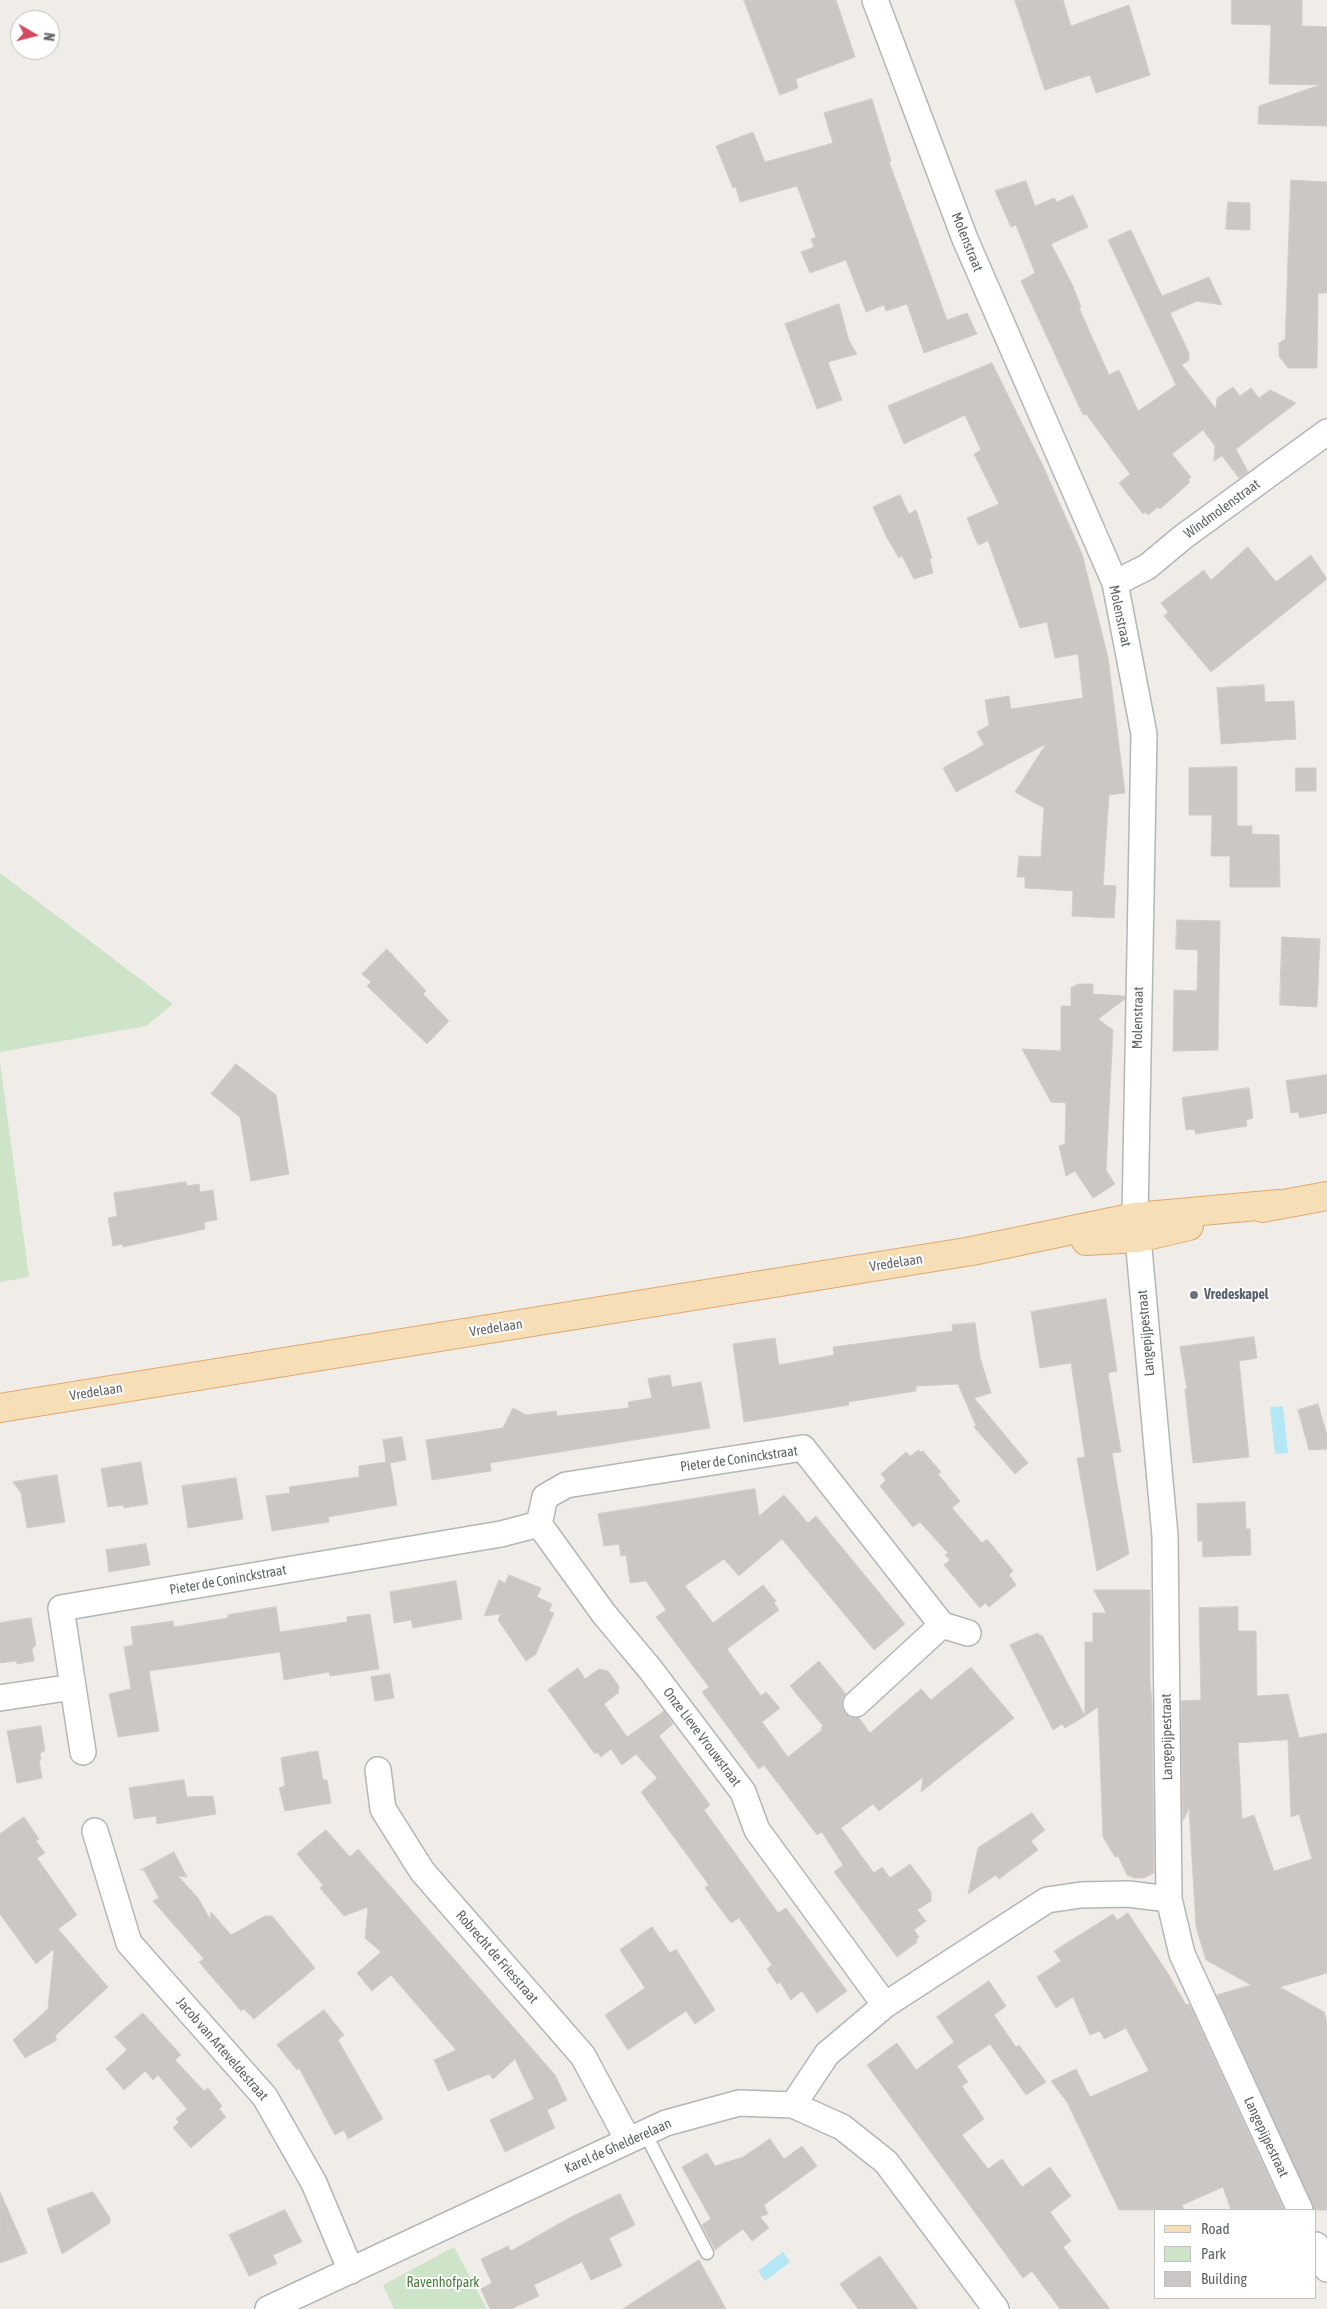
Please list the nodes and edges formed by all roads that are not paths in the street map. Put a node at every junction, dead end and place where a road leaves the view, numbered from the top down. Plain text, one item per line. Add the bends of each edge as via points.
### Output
1 (875, 0) edge
2 (1327, 432) edge
3 (1115, 583) junction
4 (1327, 1196) edge
5 (1136, 1228) junction
6 (0, 1408) edge
7 (538, 1524) junction
8 (942, 1625) junction
9 (968, 1634) dead end
10 (73, 1687) junction
11 (0, 1698) edge
12 (856, 1704) dead end
13 (83, 1752) dead end
14 (378, 1770) dead end
15 (95, 1831) dead end
16 (1169, 1900) junction
17 (885, 2005) junction
18 (793, 2105) junction
19 (636, 2137) junction
20 (1300, 2209) edge
21 (1317, 2247) edge
22 (707, 2253) dead end
23 (1327, 2269) edge
24 (351, 2271) junction
25 (268, 2309) edge
26 (996, 2309) edge

1 - 3 street, Molenstraat via 965,239
2 - 3 street, Windmolenstraat via 1147,567
3 - 5 street, Molenstraat via 1144,734
4 - 5 main road, Vredelaan
5 - 6 main road, Vredelaan via 992,1247
5 - 16 street, Langepijpestraat via 1165,1536
7 - 8 street, Pieter de Coninckstraat via 545,1497 566,1485 803,1448
7 - 10 street, Pieter de Coninckstraat via 501,1534 61,1608
7 - 17 street, Onze Lieve Vrouwstraat via 743,1792 757,1830
8 - 9 street
8 - 12 street
10 - 11 street
10 - 13 street, Pieter de Coninckstraat
14 - 19 street, Robrecht de Friesstraat via 383,1809 422,1871 583,2056
15 - 24 street, Jacob van Arteveldestraat via 129,1943 265,2097 314,2183
16 - 17 street via 1128,1894 1047,1900
16 - 20 street, Langepijpestraat via 1182,1954
17 - 18 street via 827,2054
18 - 19 street, Karel de Ghelderelaan via 739,2103 666,2123
18 - 26 street, Karel de Ghelderelaan via 842,2127 886,2162
19 - 22 lane
19 - 24 street, Karel de Ghelderelaan
21 - 23 street
24 - 25 street, Karel de Ghelderelaan

